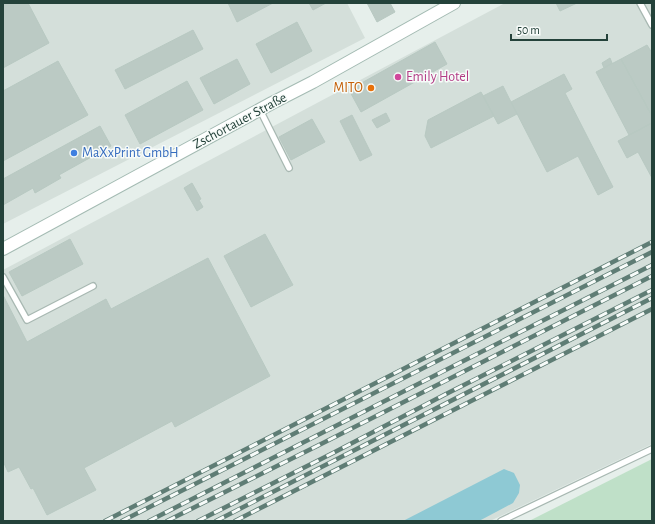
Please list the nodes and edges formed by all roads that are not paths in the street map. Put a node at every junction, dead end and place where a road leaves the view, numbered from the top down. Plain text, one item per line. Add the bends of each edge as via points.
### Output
1 (454, 3) edge
2 (640, 3) edge
3 (652, 25) edge
4 (260, 110) junction
5 (289, 168) dead end
6 (3, 249) edge
7 (3, 277) edge
8 (93, 286) dead end
9 (652, 449) edge
10 (501, 521) edge

1 - 4 street, Zschortauer Straße
2 - 3 lane
4 - 5 lane
4 - 6 street, Zschortauer Straße
7 - 8 lane via 27,320
9 - 10 lane

